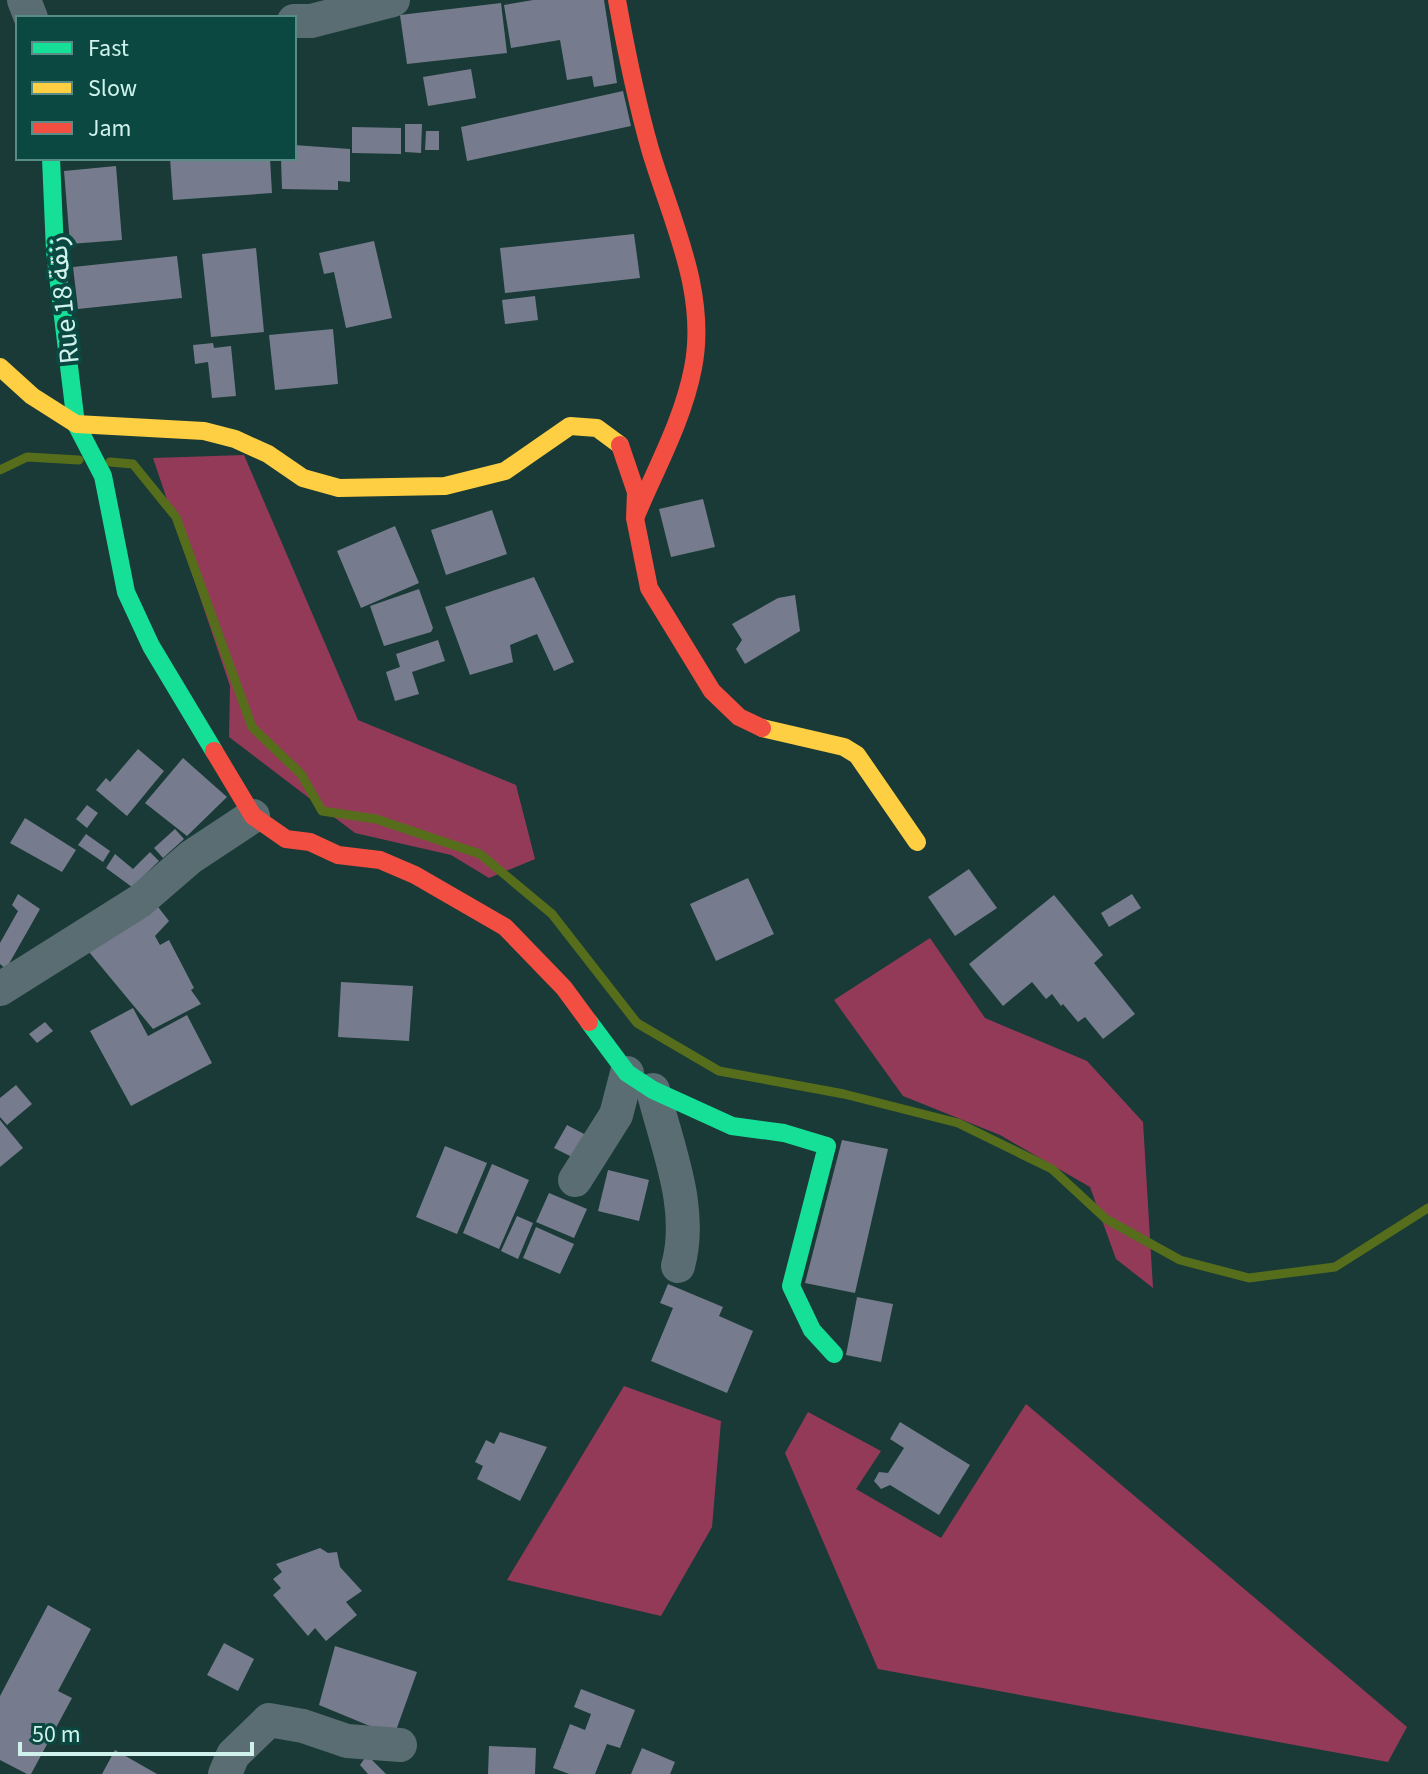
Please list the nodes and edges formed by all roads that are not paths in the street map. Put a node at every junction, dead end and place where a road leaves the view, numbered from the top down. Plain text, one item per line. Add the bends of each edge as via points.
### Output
1 (393, 0) edge
2 (617, 0) edge
3 (296, 21) edge
4 (51, 160) edge
5 (0, 367) edge
6 (80, 432) junction
7 (635, 518) junction
8 (253, 816) junction
9 (917, 842) dead end
10 (0, 989) edge
11 (640, 1081) junction
12 (575, 1180) dead end
13 (678, 1266) dead end
14 (834, 1354) dead end
15 (400, 1745) dead end
16 (230, 1768) edge

1 - 3 street
2 - 7 street via 632,81 679,231 697,317 693,368
4 - 6 street, Rue 18 زنقة via 55,251
5 - 6 street
6 - 7 street via 204,431 268,454 303,478 339,488 377,489 445,486 505,471 570,426 597,428 619,443 636,492
6 - 8 street via 103,476 126,592 151,646
7 - 9 street via 649,588 712,691 739,717 760,727 844,747 857,755
8 - 10 street via 191,857 140,901
8 - 11 street via 286,839 310,842 338,855 380,860 415,875 505,927 564,988
11 - 12 street
11 - 13 street via 684,1211 685,1240
11 - 14 street via 732,1126 827,1146 791,1286 812,1330
15 - 16 street via 347,1741 269,1720

